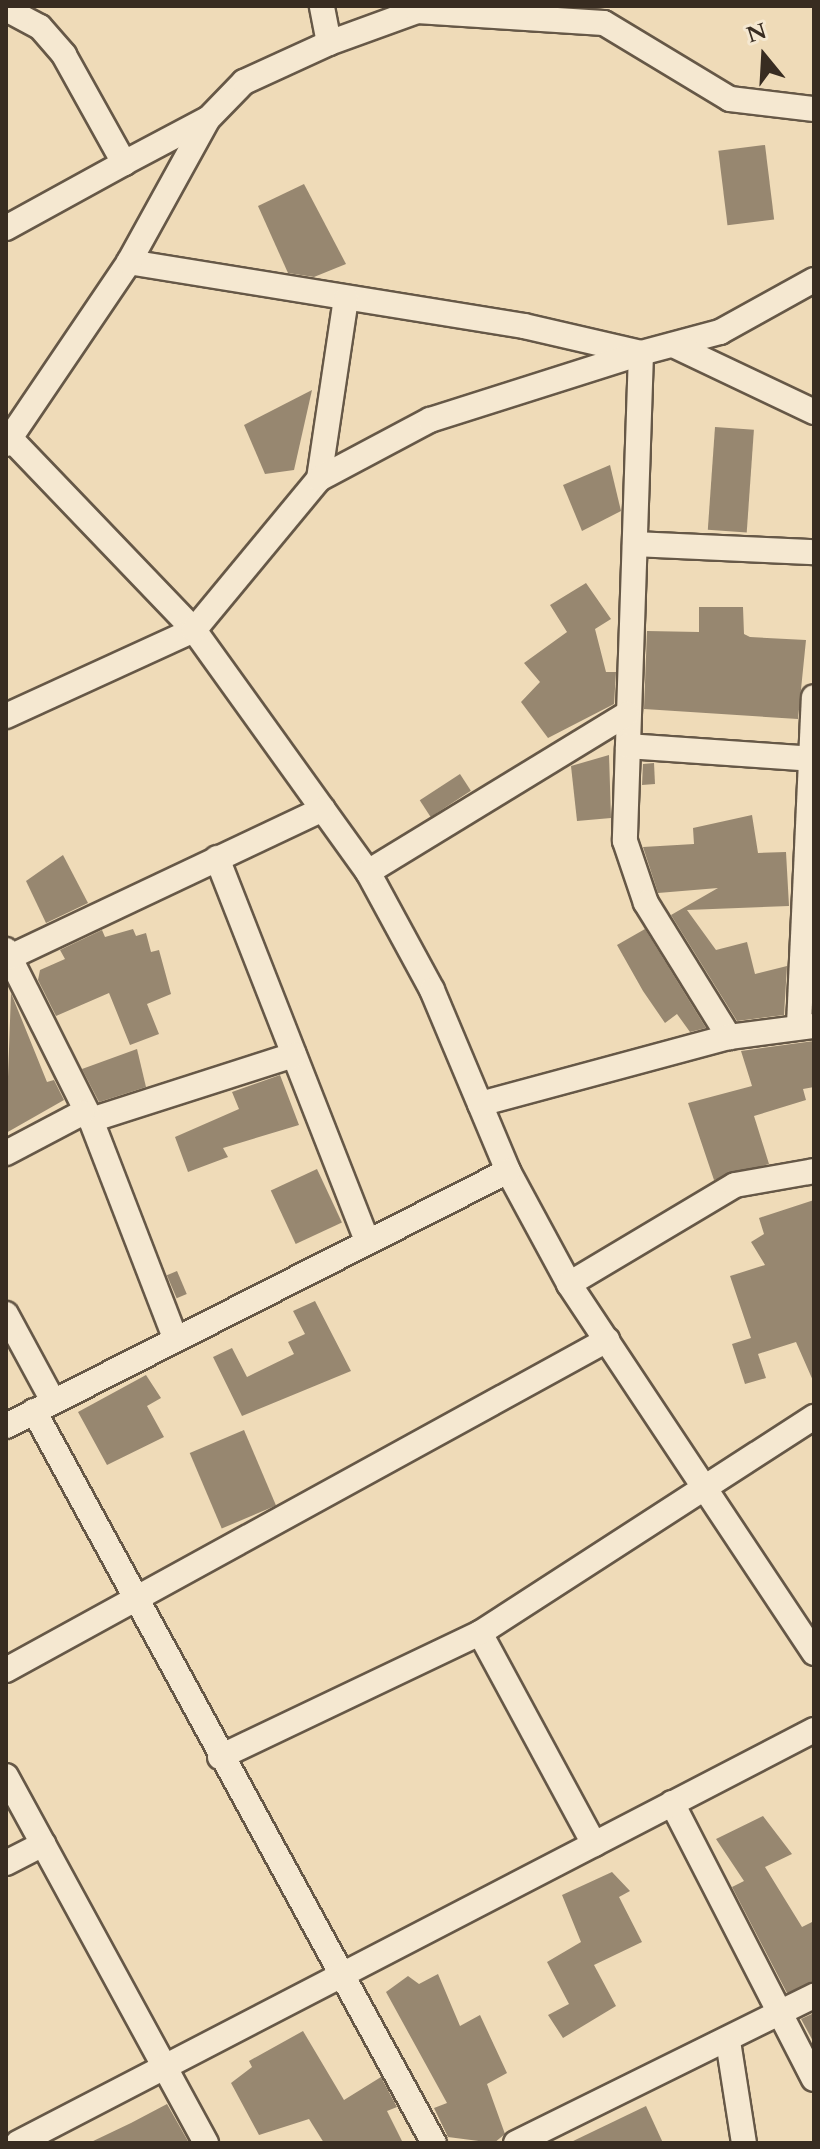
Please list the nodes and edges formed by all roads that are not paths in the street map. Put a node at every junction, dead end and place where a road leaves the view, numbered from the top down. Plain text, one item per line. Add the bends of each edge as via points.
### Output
1 (322, 6) edge
2 (418, 8) edge
3 (6, 9) edge
4 (329, 43) junction
5 (814, 109) edge
6 (208, 119) junction
7 (124, 163) junction
8 (6, 228) edge
9 (129, 262) junction
10 (814, 280) edge
11 (346, 299) junction
12 (673, 345) junction
13 (641, 353) junction
14 (814, 412) edge
15 (8, 441) edge
16 (319, 479) junction
17 (635, 544) junction
18 (814, 552) edge
19 (194, 630) junction
20 (814, 697) edge
21 (627, 714) junction
22 (6, 716) edge
23 (628, 746) junction
24 (811, 760) edge
25 (323, 809) junction
26 (217, 858) junction
27 (368, 872) junction
28 (811, 873) edge
29 (8, 954) edge
30 (13, 984) edge
31 (806, 1025) edge
32 (729, 1037) junction
33 (294, 1055) junction
34 (480, 1104) junction
35 (86, 1117) junction
36 (6, 1153) edge
37 (508, 1171) junction
38 (814, 1171) edge
39 (366, 1239) junction
40 (569, 1284) junction
41 (6, 1314) edge
42 (175, 1338) junction
43 (607, 1340) junction
44 (44, 1406) junction
45 (814, 1417) edge
46 (6, 1426) edge
47 (704, 1486) junction
48 (135, 1600) junction
49 (480, 1633) junction
50 (810, 1640) edge
51 (6, 1670) edge
52 (814, 1730) edge
53 (220, 1757) junction
54 (6, 1776) edge
55 (672, 1803) junction
56 (43, 1844) junction
57 (594, 1844) junction
58 (6, 1863) edge
59 (338, 1977) junction
60 (814, 1996) edge
61 (783, 2013) junction
62 (728, 2041) junction
63 (167, 2066) junction
64 (814, 2079) edge
65 (18, 2143) edge
66 (206, 2143) edge
67 (434, 2143) edge
68 (516, 2143) edge
69 (744, 2143) edge

1 - 4 street
2 - 4 street
2 - 5 street via 604,23 730,99
3 - 7 street via 40,27 64,55
4 - 6 street via 244,82
6 - 7 street
6 - 9 street
7 - 8 street
9 - 11 street
9 - 15 street
10 - 12 street via 749,319
11 - 13 street
11 - 16 street
12 - 13 street
12 - 14 street
13 - 16 street via 430,420
13 - 17 street
15 - 19 street
16 - 19 street
17 - 18 street
17 - 21 street
19 - 22 street
19 - 25 street
20 - 24 street
21 - 23 street
21 - 27 street
23 - 24 street
23 - 32 street via 631,872
24 - 28 street
25 - 26 street
25 - 27 street
26 - 29 street
26 - 33 street
27 - 34 street via 426,978
28 - 31 street
29 - 30 street
30 - 35 street
31 - 32 street
32 - 34 street
33 - 35 street
33 - 39 street
34 - 37 street
35 - 36 street
35 - 42 street
37 - 39 street
37 - 40 street
38 - 40 street via 735,1185
39 - 42 street
40 - 43 street
41 - 44 street
42 - 44 street
43 - 47 street
43 - 48 street
44 - 46 street
44 - 48 street
45 - 47 street
47 - 49 street
47 - 50 street
48 - 51 street
48 - 53 street
49 - 53 street
49 - 57 street
52 - 55 street
53 - 59 street
54 - 56 street
55 - 57 street
55 - 61 street
56 - 58 street
56 - 63 street
57 - 59 street
59 - 63 street
59 - 67 street
60 - 61 street
61 - 62 street
61 - 64 street
62 - 68 street
62 - 69 street
63 - 65 street
63 - 66 street

